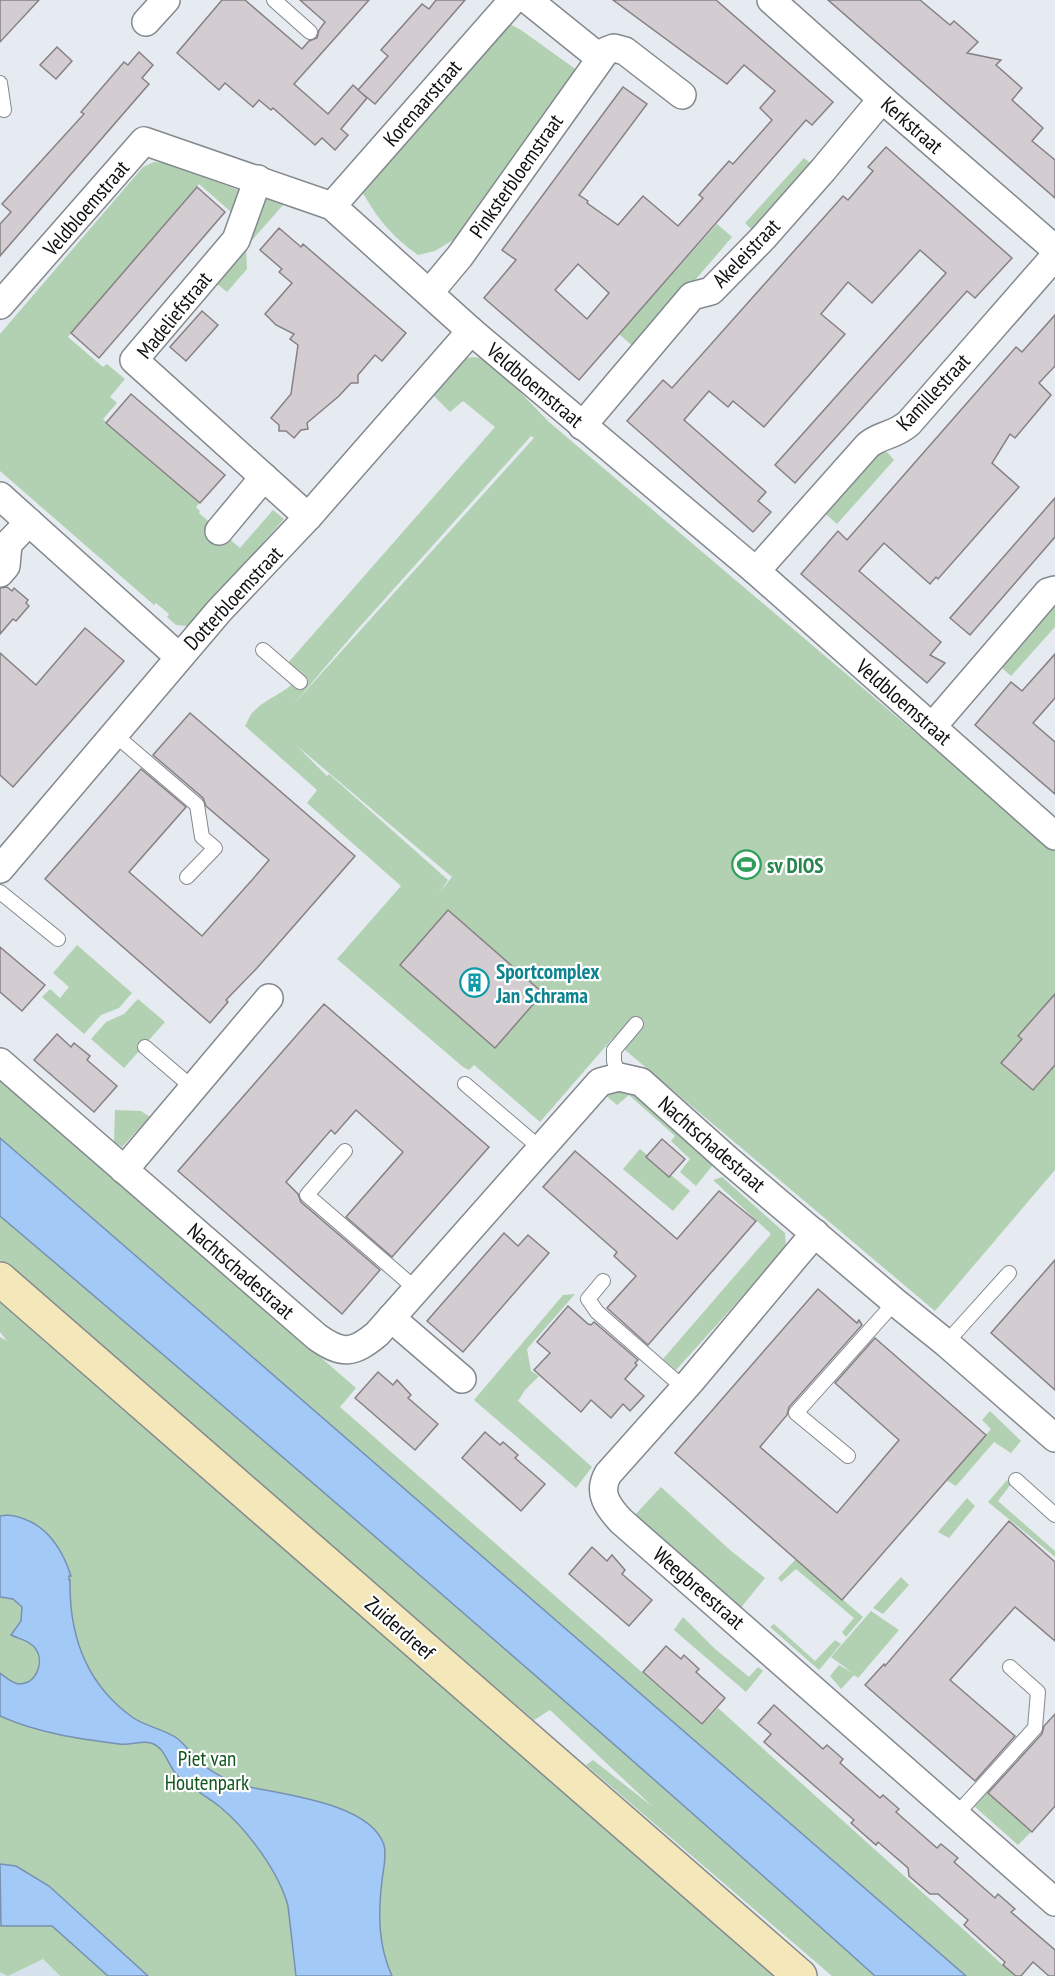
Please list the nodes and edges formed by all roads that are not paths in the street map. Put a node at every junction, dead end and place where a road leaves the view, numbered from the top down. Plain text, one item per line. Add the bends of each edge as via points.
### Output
1 (165, 0) edge
2 (274, 0) edge
3 (516, 0) edge
4 (771, 0) edge
5 (146, 22) dead end
6 (310, 32) dead end
7 (600, 58) junction
8 (0, 83) edge
9 (682, 94) dead end
10 (882, 99) junction
11 (4, 110) dead end
12 (258, 179) junction
13 (332, 206) junction
14 (1055, 249) edge
15 (1055, 255) edge
16 (430, 292) junction
17 (0, 306) edge
18 (471, 331) junction
19 (582, 426) junction
20 (264, 477) junction
21 (0, 495) edge
22 (308, 517) junction
23 (29, 522) junction
24 (219, 531) dead end
25 (756, 571) junction
26 (0, 573) edge
27 (1055, 590) edge
28 (263, 650) dead end
29 (179, 657) junction
30 (300, 682) dead end
31 (932, 727) junction
32 (114, 734) junction
33 (1055, 836) edge
34 (0, 869) edge
35 (188, 877) dead end
36 (0, 892) edge
37 (58, 939) dead end
38 (269, 998) dead end
39 (636, 1024) dead end
40 (145, 1047) dead end
41 (0, 1062) edge
42 (619, 1077) junction
43 (465, 1084) dead end
44 (193, 1088) junction
45 (540, 1148) junction
46 (345, 1151) dead end
47 (124, 1170) junction
48 (815, 1233) junction
49 (1009, 1273) dead end
50 (0, 1279) edge
51 (603, 1281) dead end
52 (416, 1289) junction
53 (895, 1302) junction
54 (391, 1318) junction
55 (946, 1343) junction
56 (462, 1379) dead end
57 (685, 1389) junction
58 (1055, 1438) edge
59 (848, 1456) dead end
60 (1016, 1480) dead end
61 (1055, 1515) edge
62 (1010, 1667) dead end
63 (956, 1815) junction
64 (1055, 1902) edge
65 (800, 1976) edge

1 - 5 street
2 - 6 lane
3 - 7 street
3 - 13 street, Korenaarstraat
4 - 10 street, Kerkstraat
7 - 9 street via 609,49 625,51
7 - 16 street, Pinksterbloemstraat via 460,256
8 - 11 lane
10 - 14 street, Kerkstraat
10 - 19 street, Akeleistraat via 748,253 711,291 692,296
12 - 13 street, Veldbloemstraat
12 - 17 street, Veldbloemstraat via 144,141
12 - 20 street, Madeliefstraat via 236,240 134,360
13 - 16 street, Veldbloemstraat
15 - 25 street, Kamillestraat via 909,423 897,433 877,438 868,445
16 - 18 street, Veldbloemstraat
18 - 19 street, Veldbloemstraat
18 - 22 street, Dotterbloemstraat
19 - 25 street, Veldbloemstraat
20 - 22 street, Madeliefstraat
20 - 24 street
21 - 23 street
22 - 29 street, Dotterbloemstraat
23 - 26 street via 8,544 6,566
23 - 29 street
25 - 31 street, Veldbloemstraat
27 - 31 street via 1048,592
28 - 30 lane
29 - 32 street, Dotterbloemstraat
31 - 33 street, Veldbloemstraat
32 - 34 street, Dotterbloemstraat
32 - 35 lane via 197,805 202,837 214,848
36 - 37 lane
38 - 44 street
39 - 42 lane via 614,1050
40 - 44 lane
41 - 47 street, Nachtschadestraat
42 - 45 street, Nachtschadestraat via 600,1082
42 - 48 street, Nachtschadestraat via 641,1082
43 - 45 lane
44 - 47 street
45 - 52 street, Nachtschadestraat
46 - 52 lane via 307,1194
47 - 54 street, Nachtschadestraat via 331,1346 345,1350 359,1347
48 - 53 street, Nachtschadestraat
48 - 57 street, Weegbreestraat
49 - 55 lane
50 - 65 street, Zuiderdreef
51 - 57 lane via 588,1299 592,1306
52 - 54 street, Nachtschadestraat
53 - 55 street, Nachtschadestraat
53 - 59 lane via 796,1413
54 - 56 street
55 - 58 street, Nachtschadestraat
57 - 63 street, Weegbreestraat via 608,1474 605,1503
60 - 61 lane
62 - 63 lane via 1038,1692 1035,1728
63 - 64 street, Weegbreestraat

